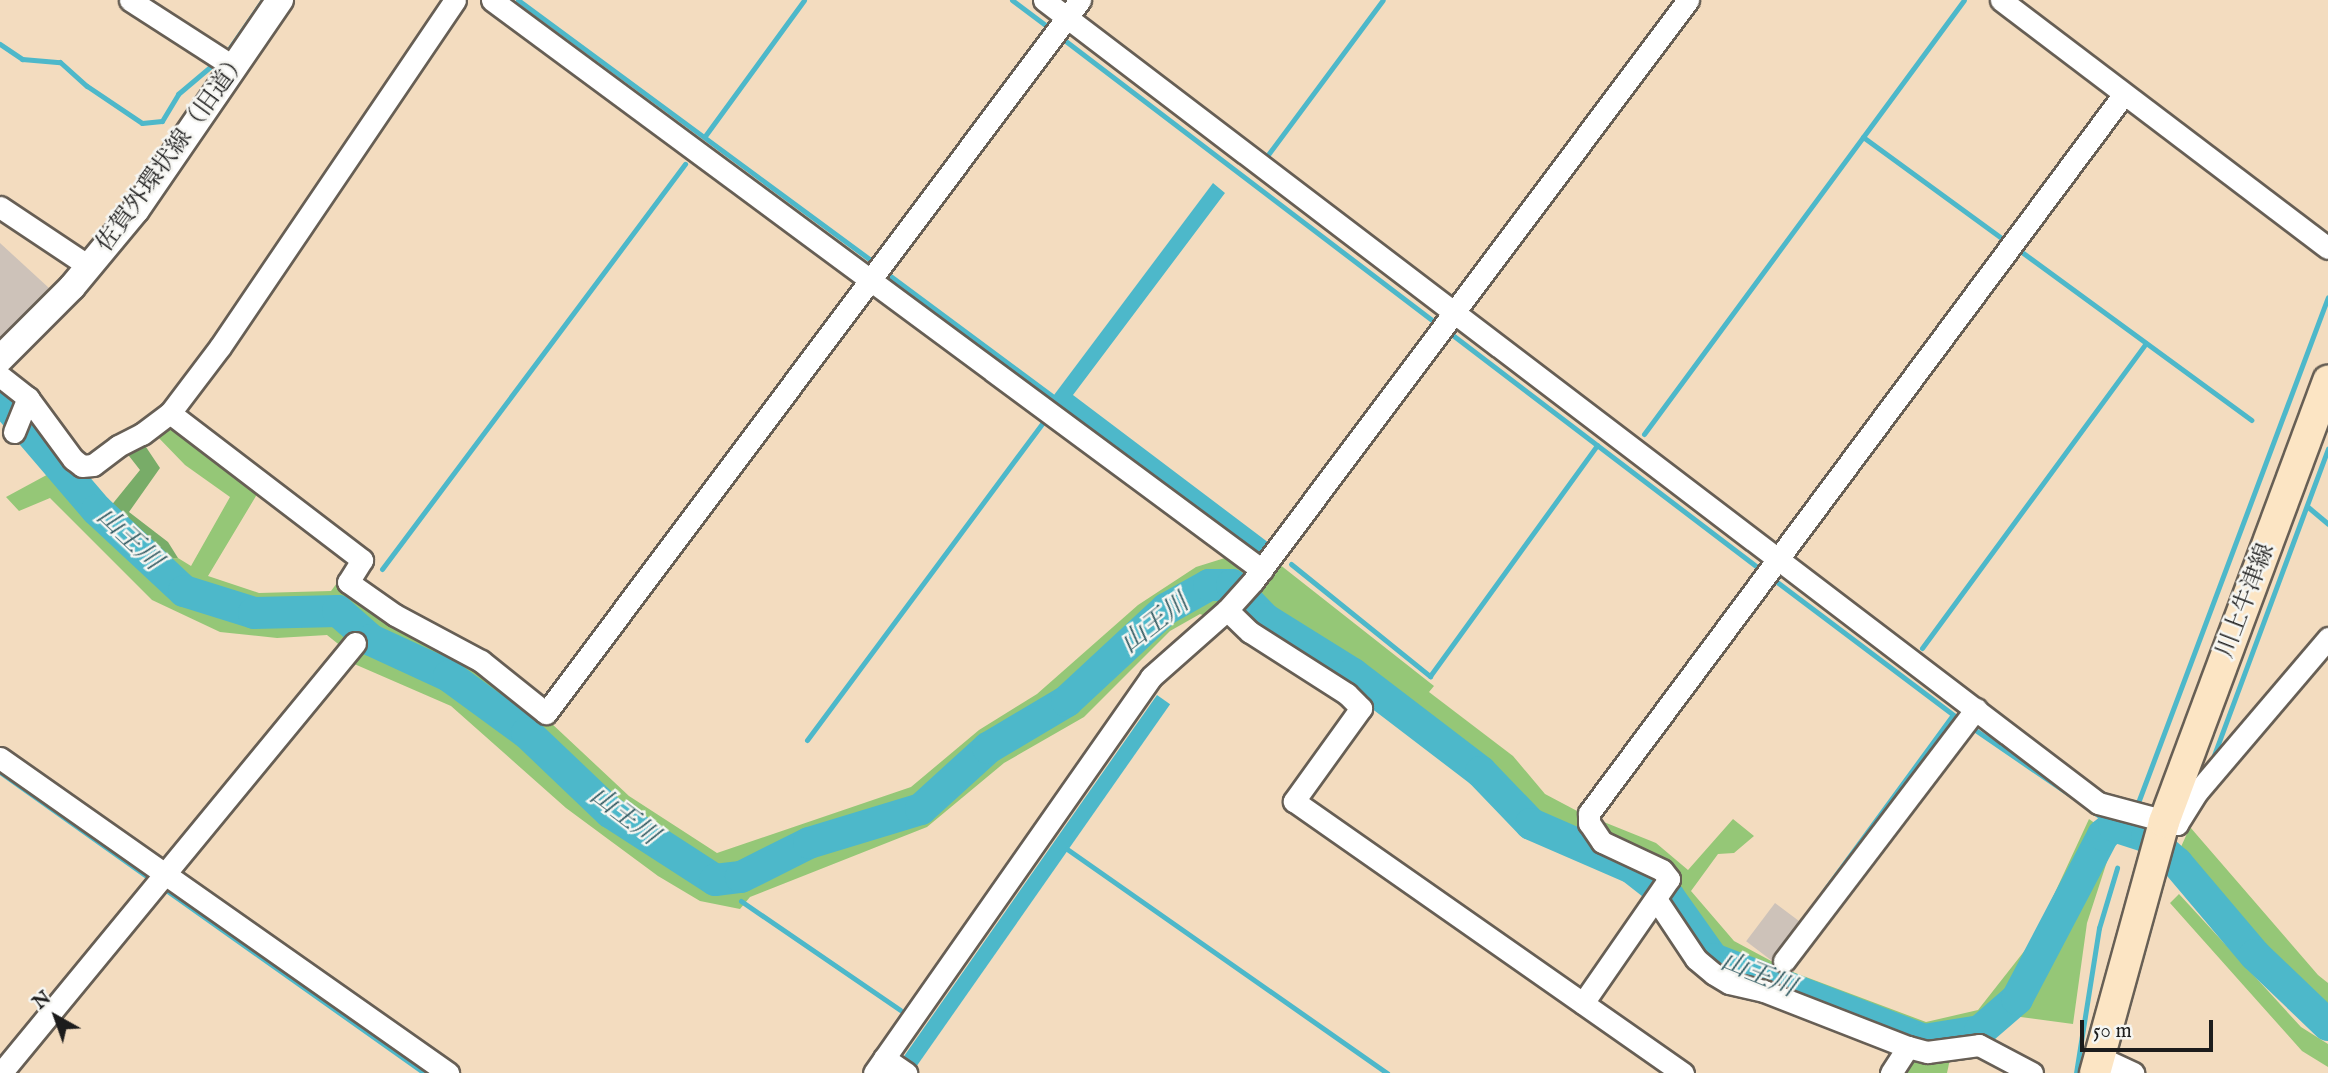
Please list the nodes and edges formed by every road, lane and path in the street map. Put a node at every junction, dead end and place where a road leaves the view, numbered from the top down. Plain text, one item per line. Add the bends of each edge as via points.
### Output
1 (131, 0) edge
2 (280, 0) edge
3 (455, 0) edge
4 (492, 0) edge
5 (1044, 0) edge
6 (1080, 0) edge
7 (1688, 0) edge
8 (2001, 0) edge
9 (1067, 18) junction
10 (234, 67) junction
11 (2124, 94) junction
12 (0, 207) edge
13 (2326, 247) edge
14 (90, 267) junction
15 (870, 282) junction
16 (1455, 313) junction
17 (0, 359) edge
18 (0, 376) edge
19 (2328, 380) edge
20 (28, 398) junction
21 (170, 413) junction
22 (15, 432) dead end
23 (1778, 559) junction
24 (1258, 576) junction
25 (1227, 610) junction
26 (2328, 638) edge
27 (355, 643) dead end
28 (1976, 709) junction
29 (0, 758) edge
30 (2164, 822) junction
31 (165, 873) junction
32 (1656, 899) junction
33 (1784, 961) dead end
34 (1583, 1003) junction
35 (1908, 1047) junction
36 (2097, 1065) edge
37 (879, 1066) edge
38 (1, 1073) edge
39 (448, 1073) edge
40 (906, 1073) edge
41 (1683, 1073) edge
42 (1891, 1073) edge
43 (2032, 1073) edge
44 (2133, 1073) edge

1 - 10 street
2 - 10 street, 佐賀外環状線（旧道）
3 - 21 street via 220,347
4 - 15 street
5 - 9 street
6 - 9 street
7 - 16 street
8 - 11 street
9 - 15 street
9 - 16 street
10 - 14 street, 佐賀外環状線（旧道） via 136,210
11 - 13 street
11 - 23 street
12 - 14 street
14 - 17 street, 佐賀外環状線（旧道）
15 - 21 street via 546,713 481,661 395,615 348,582 362,560
15 - 24 street
16 - 23 street
16 - 24 street
18 - 20 street
19 - 30 main road, 川上牛津線
20 - 21 street via 82,466 93,465
20 - 22 street
23 - 28 street
23 - 32 street via 1589,813 1589,823 1602,842 1662,870 1669,880
24 - 25 street
25 - 34 street via 1250,632 1347,694 1361,708 1294,801
25 - 37 street via 1151,677
26 - 30 street via 2198,792 2177,824
27 - 31 street
28 - 30 street via 2098,803
28 - 33 street
29 - 31 street
30 - 36 main road, 川上牛津線
31 - 38 street
31 - 39 street
32 - 34 street
32 - 35 street via 1696,959 1714,974
34 - 41 street
35 - 42 street
35 - 43 street via 1927,1052 1979,1045
36 - 44 street
37 - 40 street

